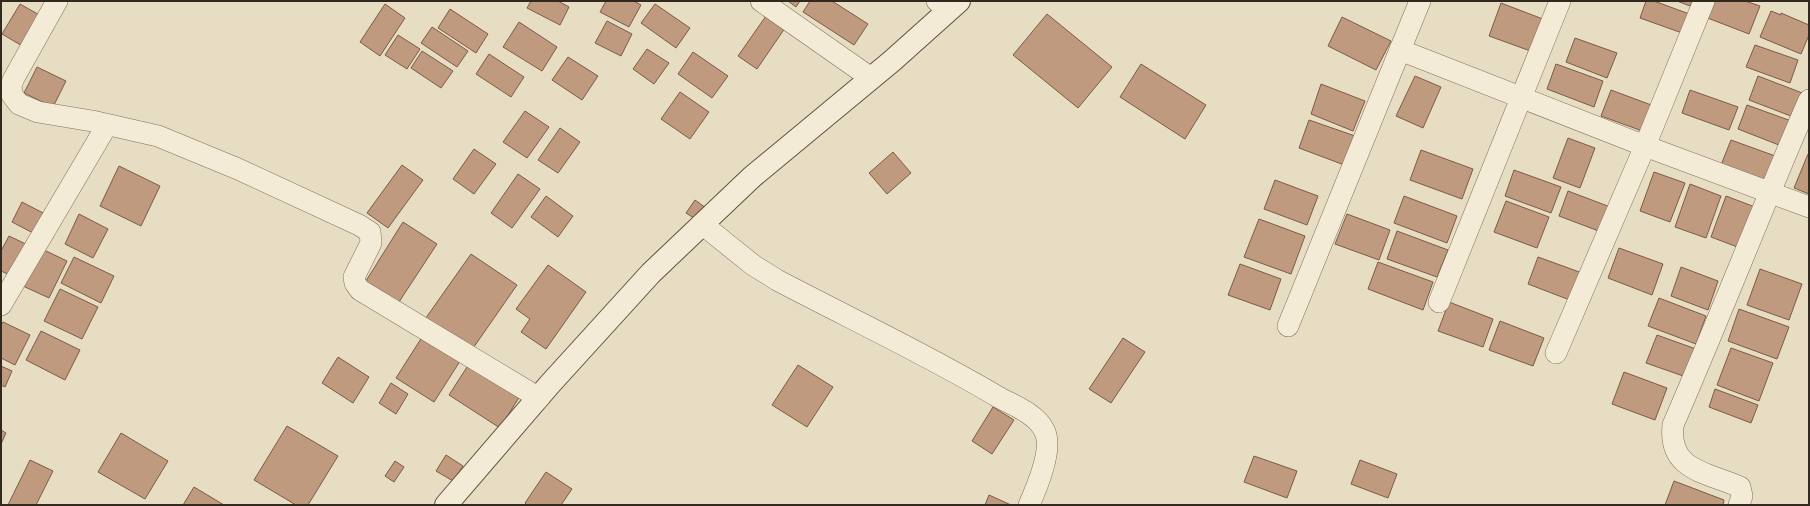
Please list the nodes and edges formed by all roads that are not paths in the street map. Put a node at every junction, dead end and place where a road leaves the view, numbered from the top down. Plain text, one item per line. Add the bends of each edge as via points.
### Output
1 (57, 1) edge
2 (761, 1) edge
3 (1420, 1) edge
4 (1560, 1) edge
5 (1704, 1) edge
6 (949, 4) edge
7 (1400, 50) junction
8 (871, 78) junction
9 (1521, 98) junction
10 (1809, 100) edge
11 (107, 125) junction
12 (1645, 146) junction
13 (1770, 191) junction
14 (1809, 207) edge
15 (702, 224) junction
16 (1439, 302) dead end
17 (1, 305) edge
18 (1288, 326) dead end
19 (1556, 353) dead end
20 (539, 398) junction
21 (446, 505) edge
22 (1030, 505) edge
23 (1738, 505) edge

1 - 11 street via 14,78 11,85 12,95 19,104 38,112
2 - 8 street
3 - 7 street
4 - 9 street
5 - 12 street
6 - 8 main road
7 - 9 street
7 - 18 street
8 - 15 main road via 752,177
9 - 12 street
9 - 16 street
10 - 13 street
11 - 17 street
11 - 20 street via 158,136 238,169 359,225 370,232 371,237 354,277 360,290
12 - 13 street
12 - 19 street
13 - 14 street
13 - 23 street via 1673,425 1675,452 1680,459 1740,487 1742,496
15 - 20 main road via 651,273
15 - 22 street via 753,265 777,280 978,384 1035,418 1049,442
20 - 21 main road

